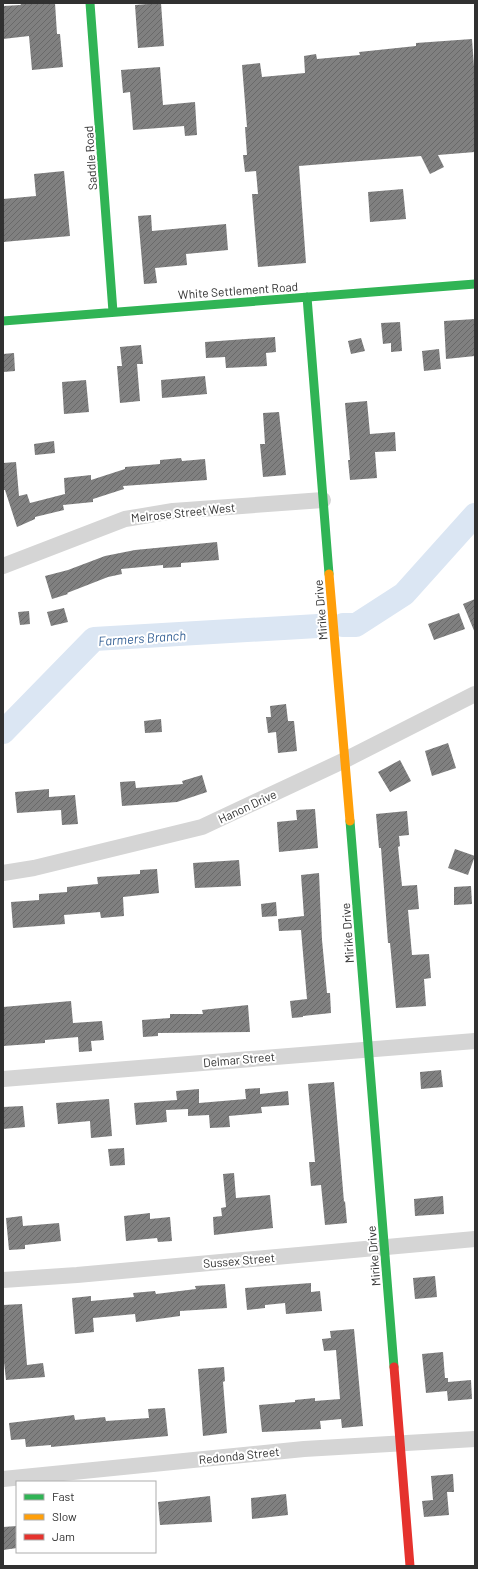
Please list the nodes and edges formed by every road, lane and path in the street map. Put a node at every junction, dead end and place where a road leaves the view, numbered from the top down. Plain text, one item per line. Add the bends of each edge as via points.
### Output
1 (90, 3) edge
2 (475, 284) edge
3 (307, 298) junction
4 (112, 312) junction
5 (3, 321) edge
6 (323, 500) junction
7 (3, 566) edge
8 (475, 694) edge
9 (345, 760) junction
10 (3, 874) edge
11 (475, 1041) edge
12 (368, 1051) junction
13 (3, 1079) edge
14 (475, 1239) edge
15 (384, 1247) junction
16 (3, 1280) edge
17 (475, 1439) edge
18 (400, 1444) junction
19 (3, 1479) edge
20 (410, 1566) edge

1 - 4 street, Saddle Road
2 - 3 street, White Settlement Road
3 - 4 street, White Settlement Road
3 - 6 street, Mirike Drive
4 - 5 street, White Settlement Road
6 - 7 street, Melrose Street West via 173,511 125,519
6 - 9 street, Mirike Drive
8 - 9 street, Hanon Drive
9 - 10 street, Hanon Drive via 202,827
9 - 12 street, Mirike Drive
11 - 12 street, Delmar Street
12 - 13 street, Delmar Street via 271,1056
12 - 15 street, Mirike Drive
14 - 15 street, Sussex Street
15 - 16 street, Sussex Street
15 - 18 street, Mirike Drive
17 - 18 street, Redonda Street
18 - 19 street, Redonda Street via 304,1448
18 - 20 street, Mirike Drive

